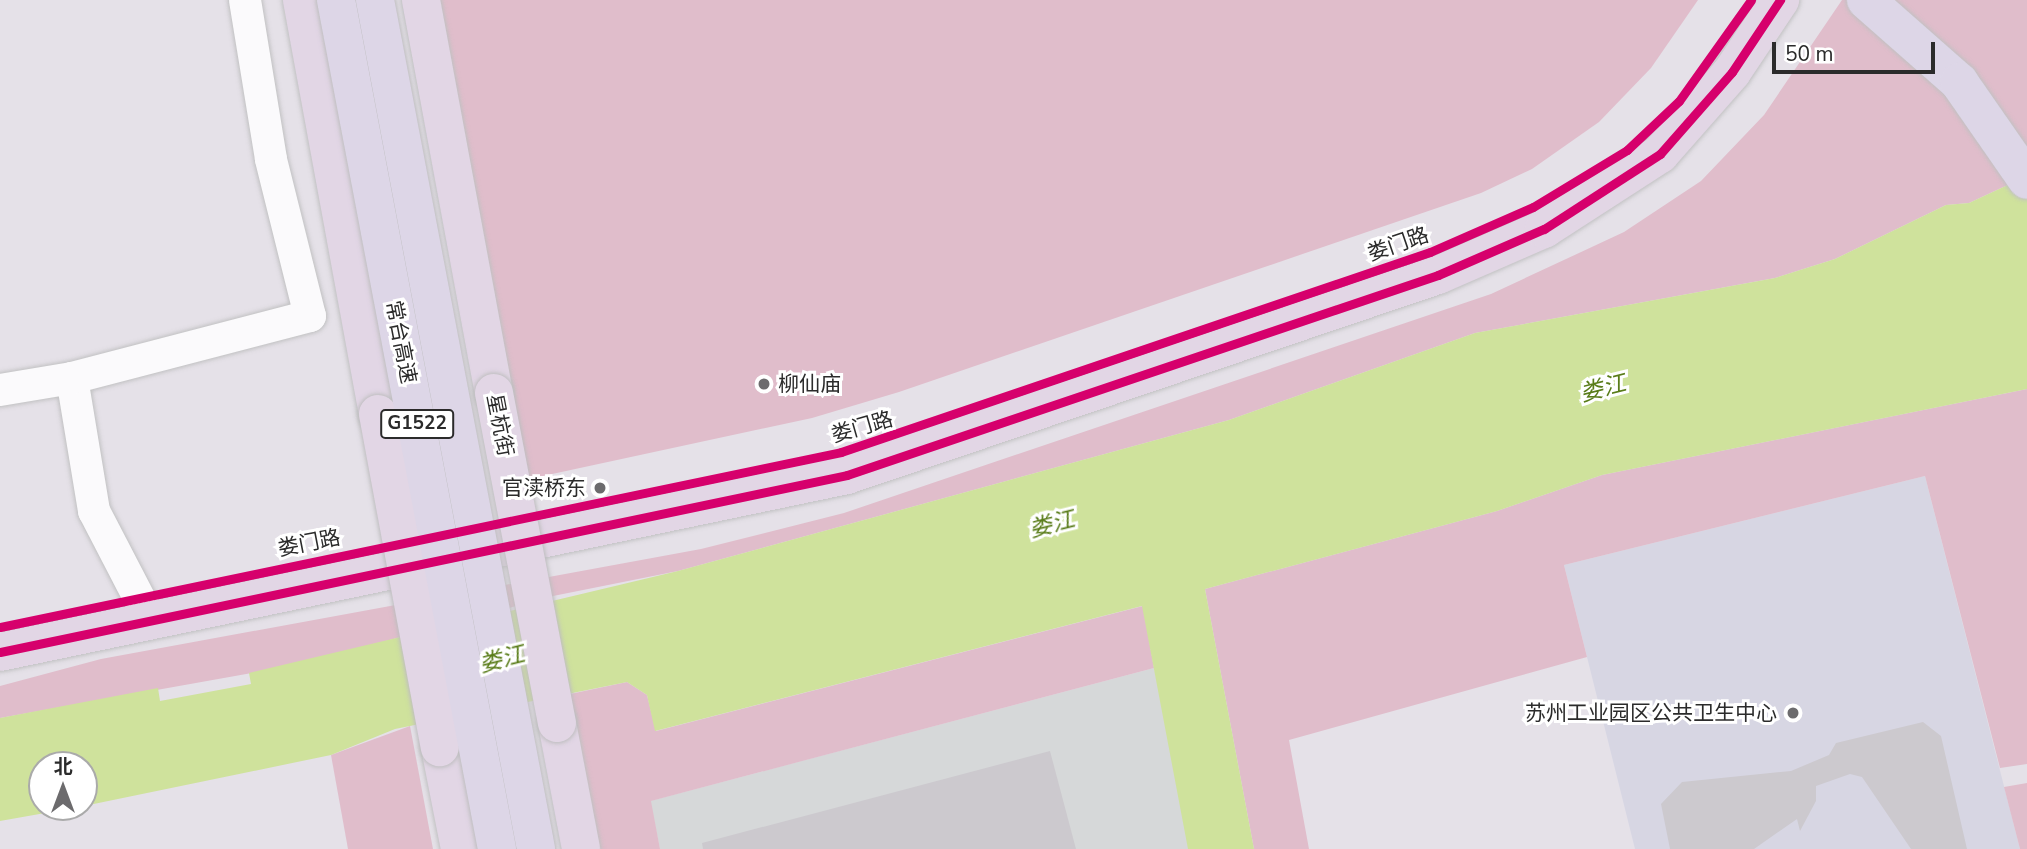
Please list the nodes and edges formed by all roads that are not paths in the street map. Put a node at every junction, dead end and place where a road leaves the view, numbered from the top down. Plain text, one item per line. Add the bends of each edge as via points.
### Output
1 (246, 0) edge
2 (302, 0) edge
3 (337, 0) edge
4 (375, 0) edge
5 (421, 0) edge
6 (1751, 0) edge
7 (1780, 0) edge
8 (1866, 0) edge
9 (2027, 180) edge
10 (72, 378) junction
11 (0, 390) edge
12 (141, 606) junction
13 (0, 627) edge
14 (0, 652) edge
15 (460, 849) edge
16 (497, 849) edge
17 (536, 849) edge
18 (580, 849) edge

1 - 10 street via 271,159 310,316
2 - 15 main road, bridge
3 - 16 highway, 常台高速 / G1522, bridge
4 - 17 highway, 常台高速 / G1522, bridge
5 - 18 main road, 星杭街, bridge
6 - 12 main road, 娄门路 via 1679,101 1627,150 1533,207 1430,252 829,455
7 - 12 main road, 娄门路 via 1732,72 1660,154 1564,218 1457,268 847,475
8 - 9 highway via 1959,82
10 - 11 street
10 - 12 street via 94,511
12 - 13 main road, 娄门路
12 - 14 main road, 娄门路

